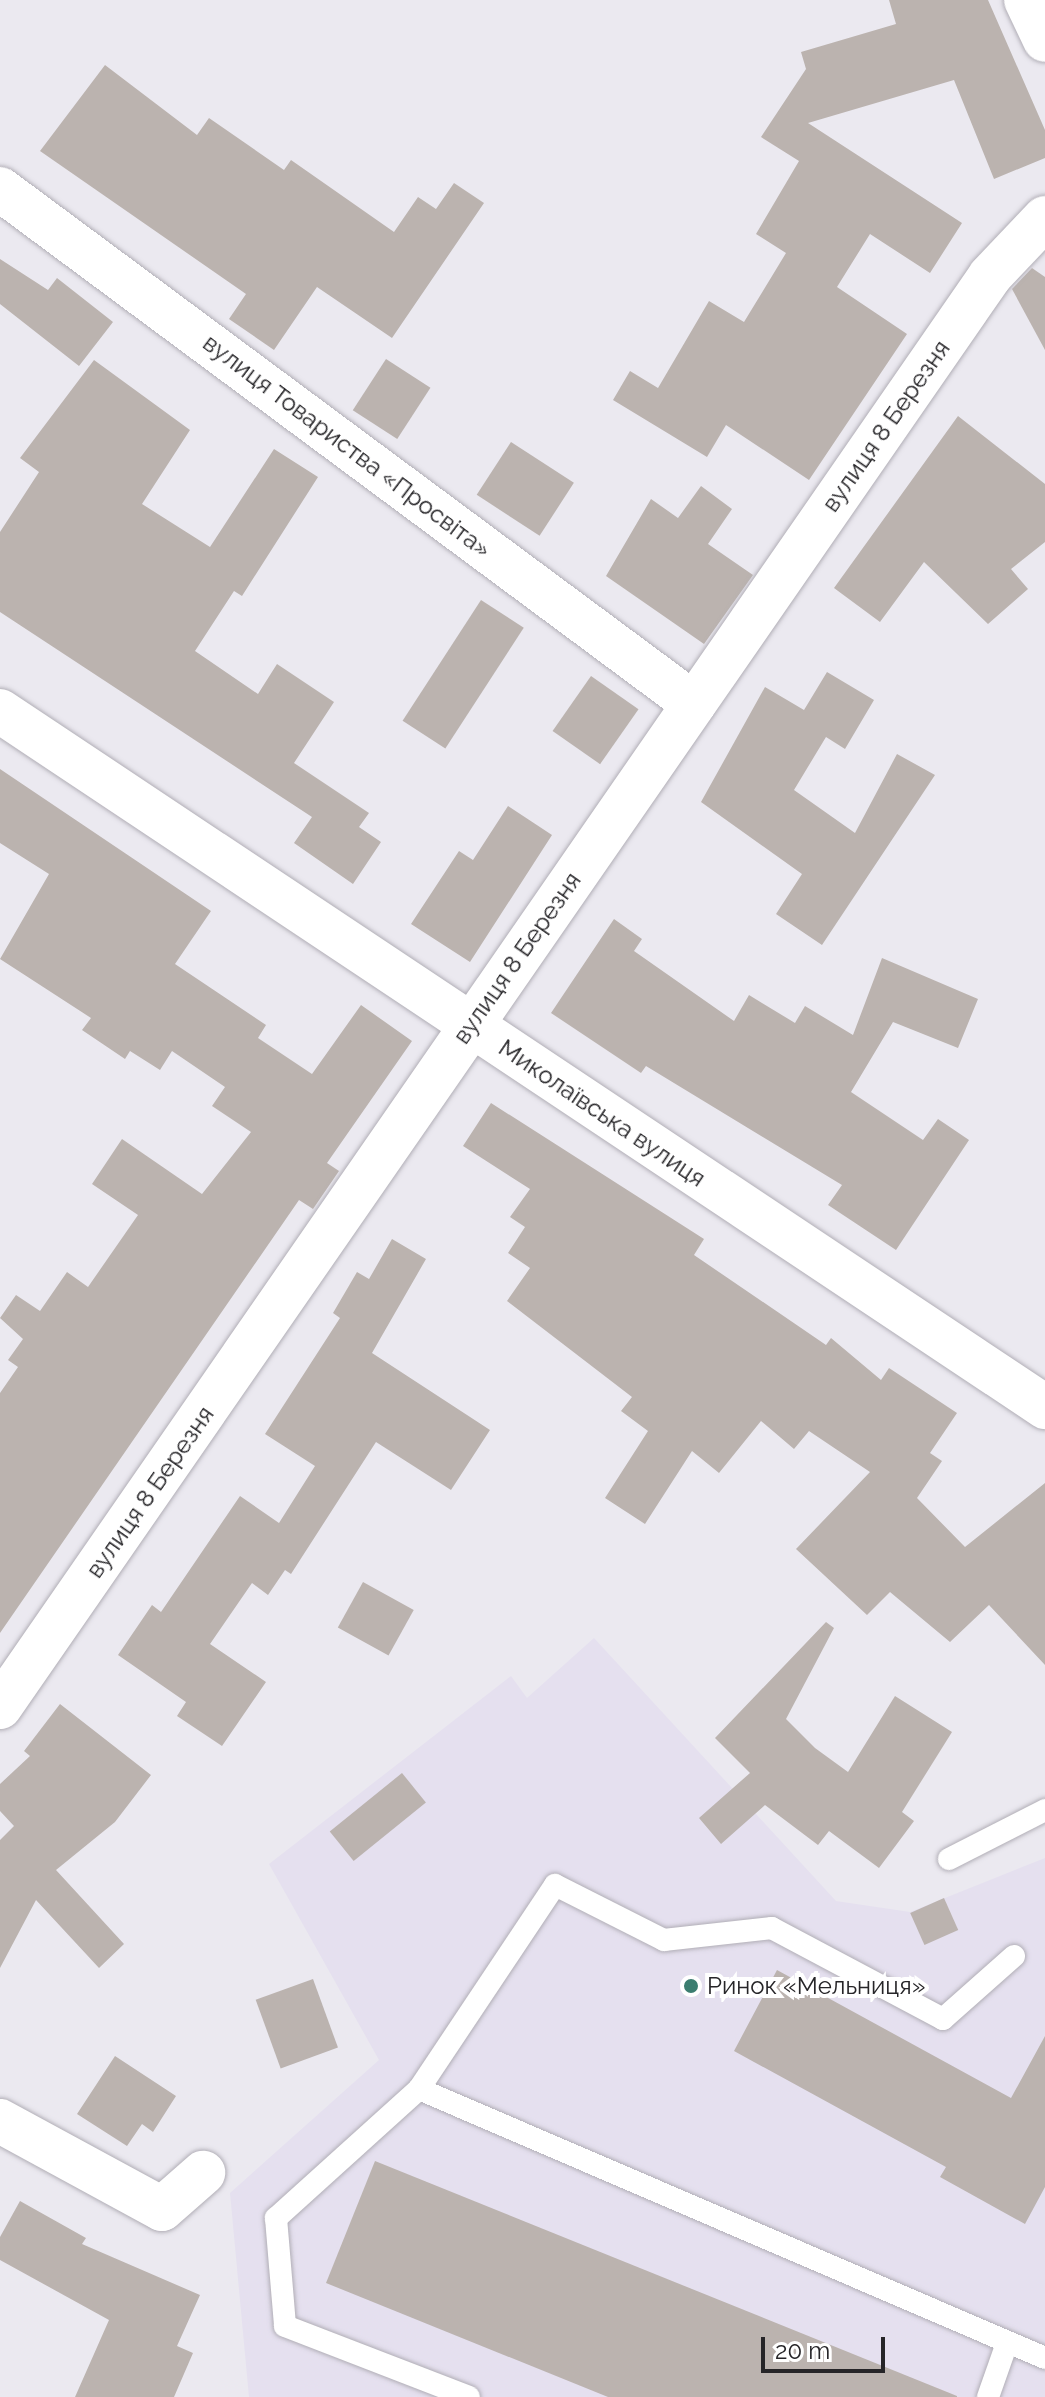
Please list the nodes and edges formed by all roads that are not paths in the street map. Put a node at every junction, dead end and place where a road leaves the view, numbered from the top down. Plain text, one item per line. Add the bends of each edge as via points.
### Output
1 (1026, 0) edge
2 (1045, 40) edge
3 (0, 189) edge
4 (1045, 218) edge
5 (694, 704) junction
6 (0, 711) edge
7 (471, 1023) junction
8 (1045, 1407) edge
9 (0, 1707) edge
10 (1045, 1810) edge
11 (949, 1859) dead end
12 (1014, 1956) dead end
13 (419, 2089) junction
14 (0, 2121) edge
15 (203, 2173) dead end
16 (1006, 2346) junction
17 (1045, 2358) edge
18 (469, 2397) edge
19 (988, 2397) edge

1 - 2 street
3 - 5 street, вулиця Товариства «Просвіта»
4 - 5 street, вулиця 8 Березня via 990,276
5 - 7 street, вулиця 8 Березня
6 - 7 street, Миколаївська вулиця
7 - 8 street, Миколаївська вулиця
7 - 9 street, вулиця 8 Березня
10 - 11 lane
12 - 13 lane via 943,2019 772,1928 664,1940 555,1885
13 - 16 lane
13 - 18 lane via 276,2218 285,2326
14 - 15 street via 162,2209
16 - 17 lane
16 - 19 lane

